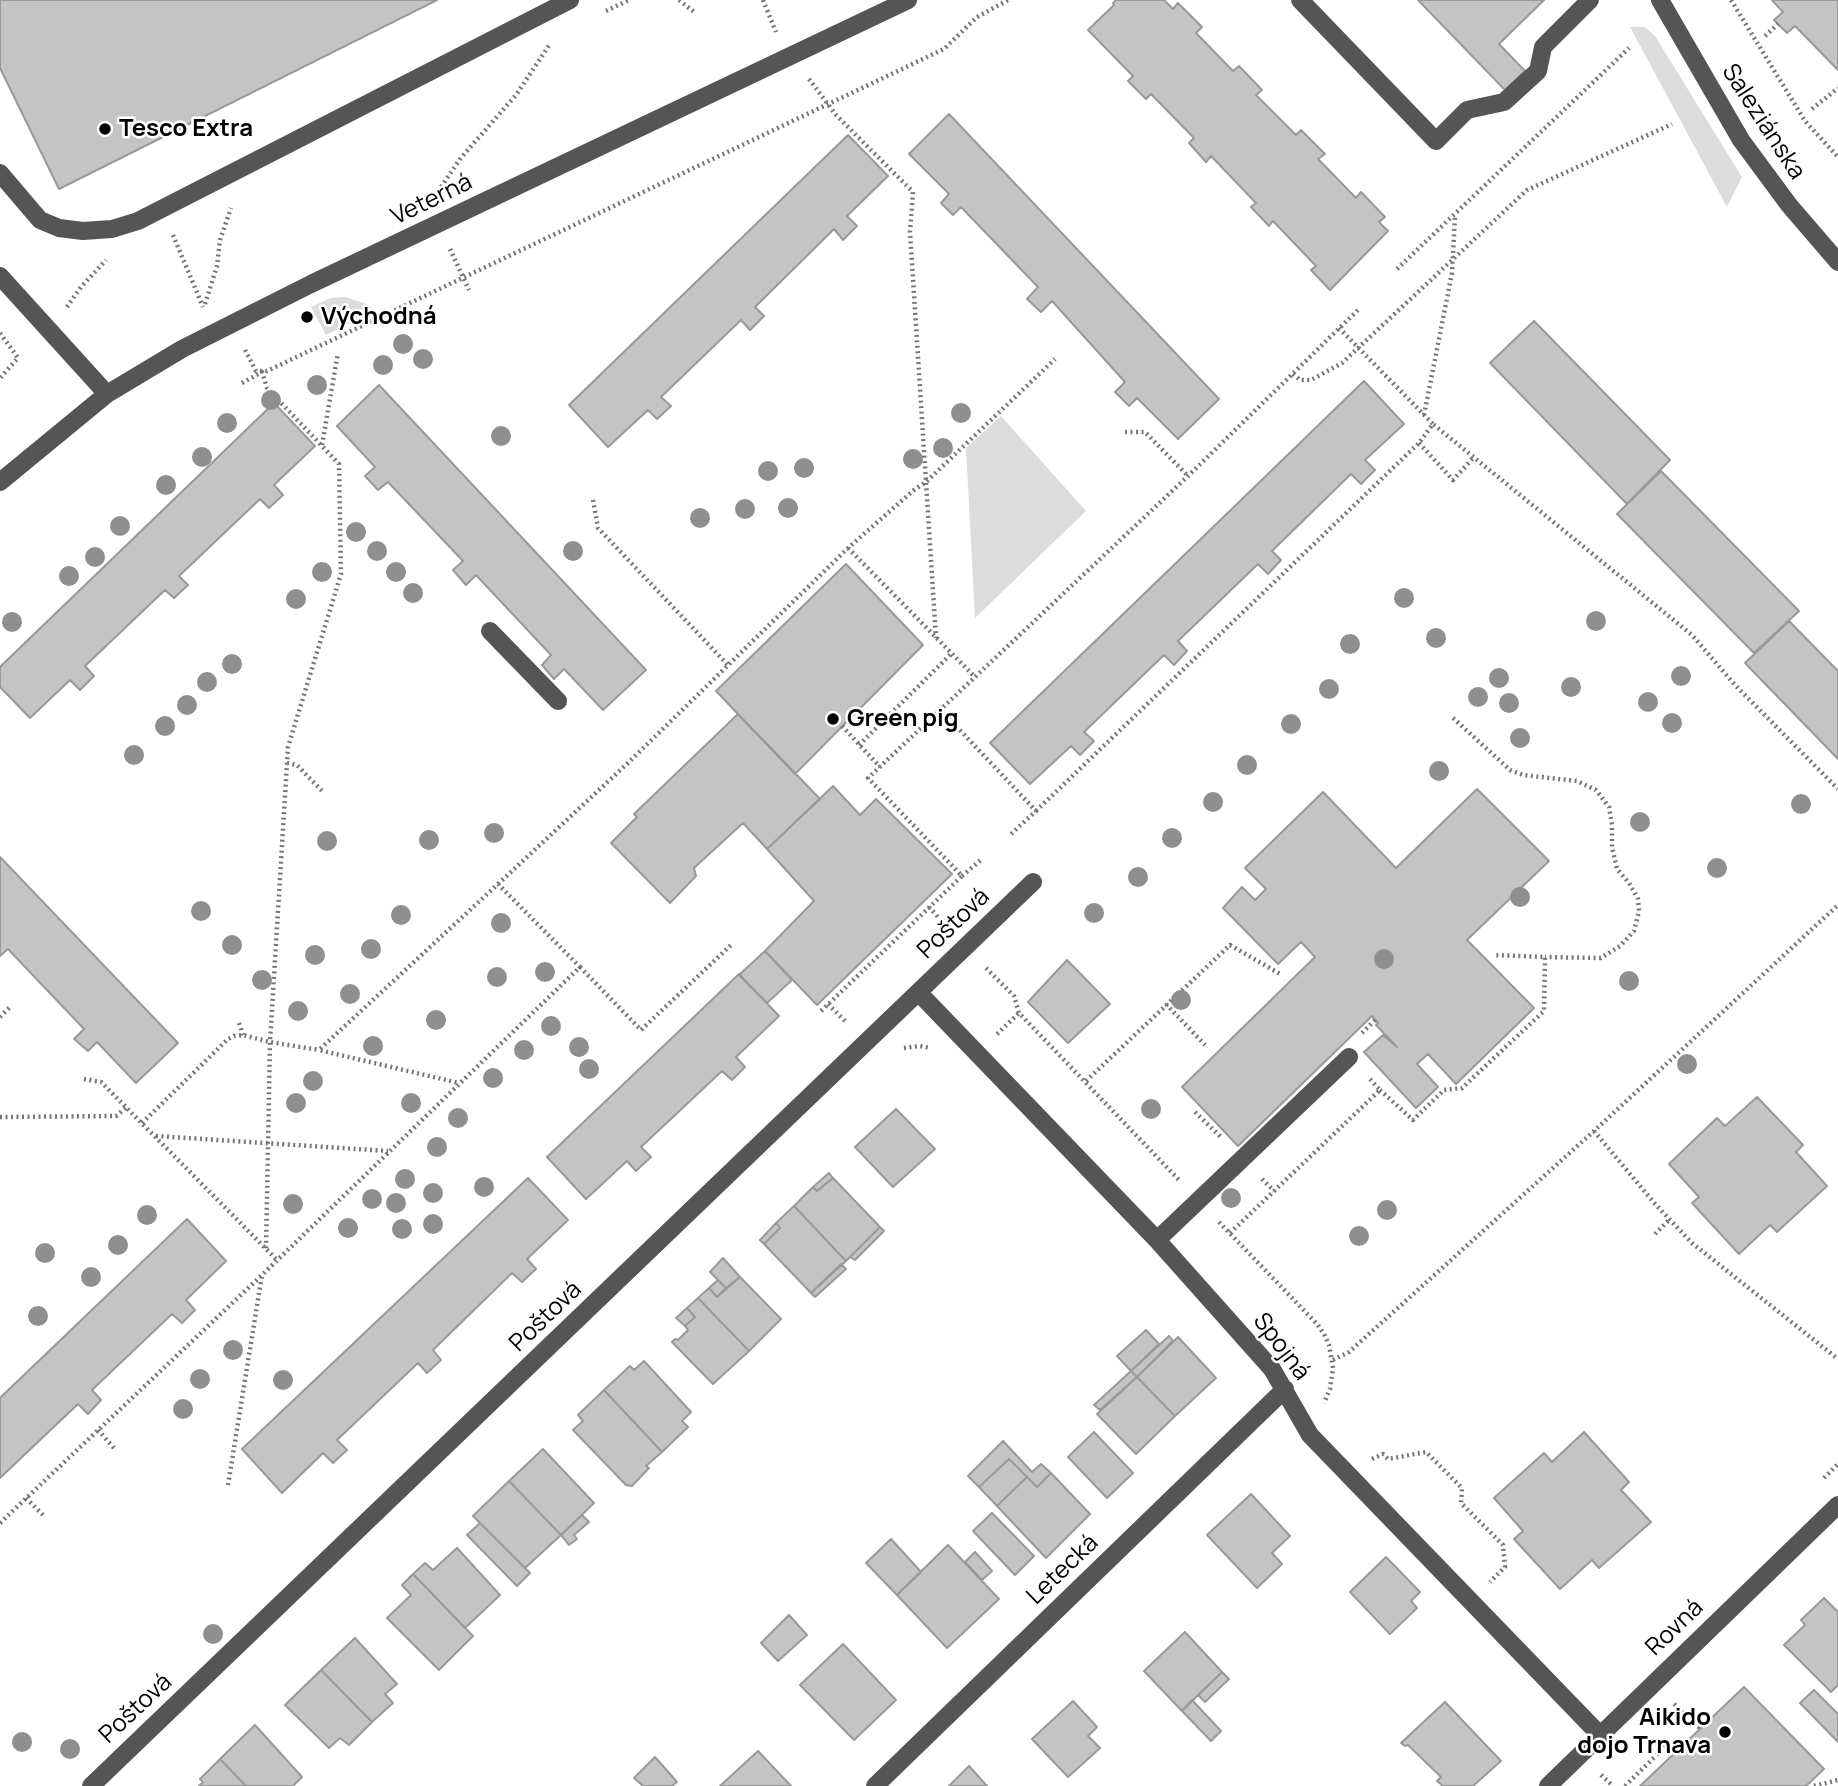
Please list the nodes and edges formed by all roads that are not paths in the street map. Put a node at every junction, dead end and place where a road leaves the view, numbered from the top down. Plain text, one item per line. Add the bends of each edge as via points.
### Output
1 (570, 0) edge
2 (908, 0) edge
3 (1300, 0) edge
4 (1590, 0) edge
5 (1660, 0) edge
6 (0, 173) edge
7 (1838, 261) edge
8 (0, 276) edge
9 (107, 394) junction
10 (0, 482) edge
11 (490, 631) dead end
12 (558, 701) dead end
13 (1033, 882) dead end
14 (919, 993) junction
15 (1349, 1057) road end
16 (1157, 1240) junction
17 (1285, 1389) junction
18 (1838, 1505) edge
19 (1600, 1735) junction
20 (91, 1786) edge
21 (875, 1786) edge
22 (1548, 1786) edge

1 - 6 street via 138,221 102,230 59,228 40,220
2 - 9 street, Veterná via 311,284 194,343
3 - 4 street via 1436,141 1467,110 1504,102 1538,71 1543,47
5 - 7 street, Saleziánska via 1741,140
8 - 9 street
9 - 10 street, Veterná
11 - 12 street
13 - 14 street, Poštová
14 - 16 street, Spojná
14 - 20 street, Poštová
15 - 16 street
16 - 17 street, Spojná
17 - 19 street, Spojná via 1310,1435
17 - 21 street, Letecká
18 - 19 street, Rovná
19 - 22 street, Rovná

